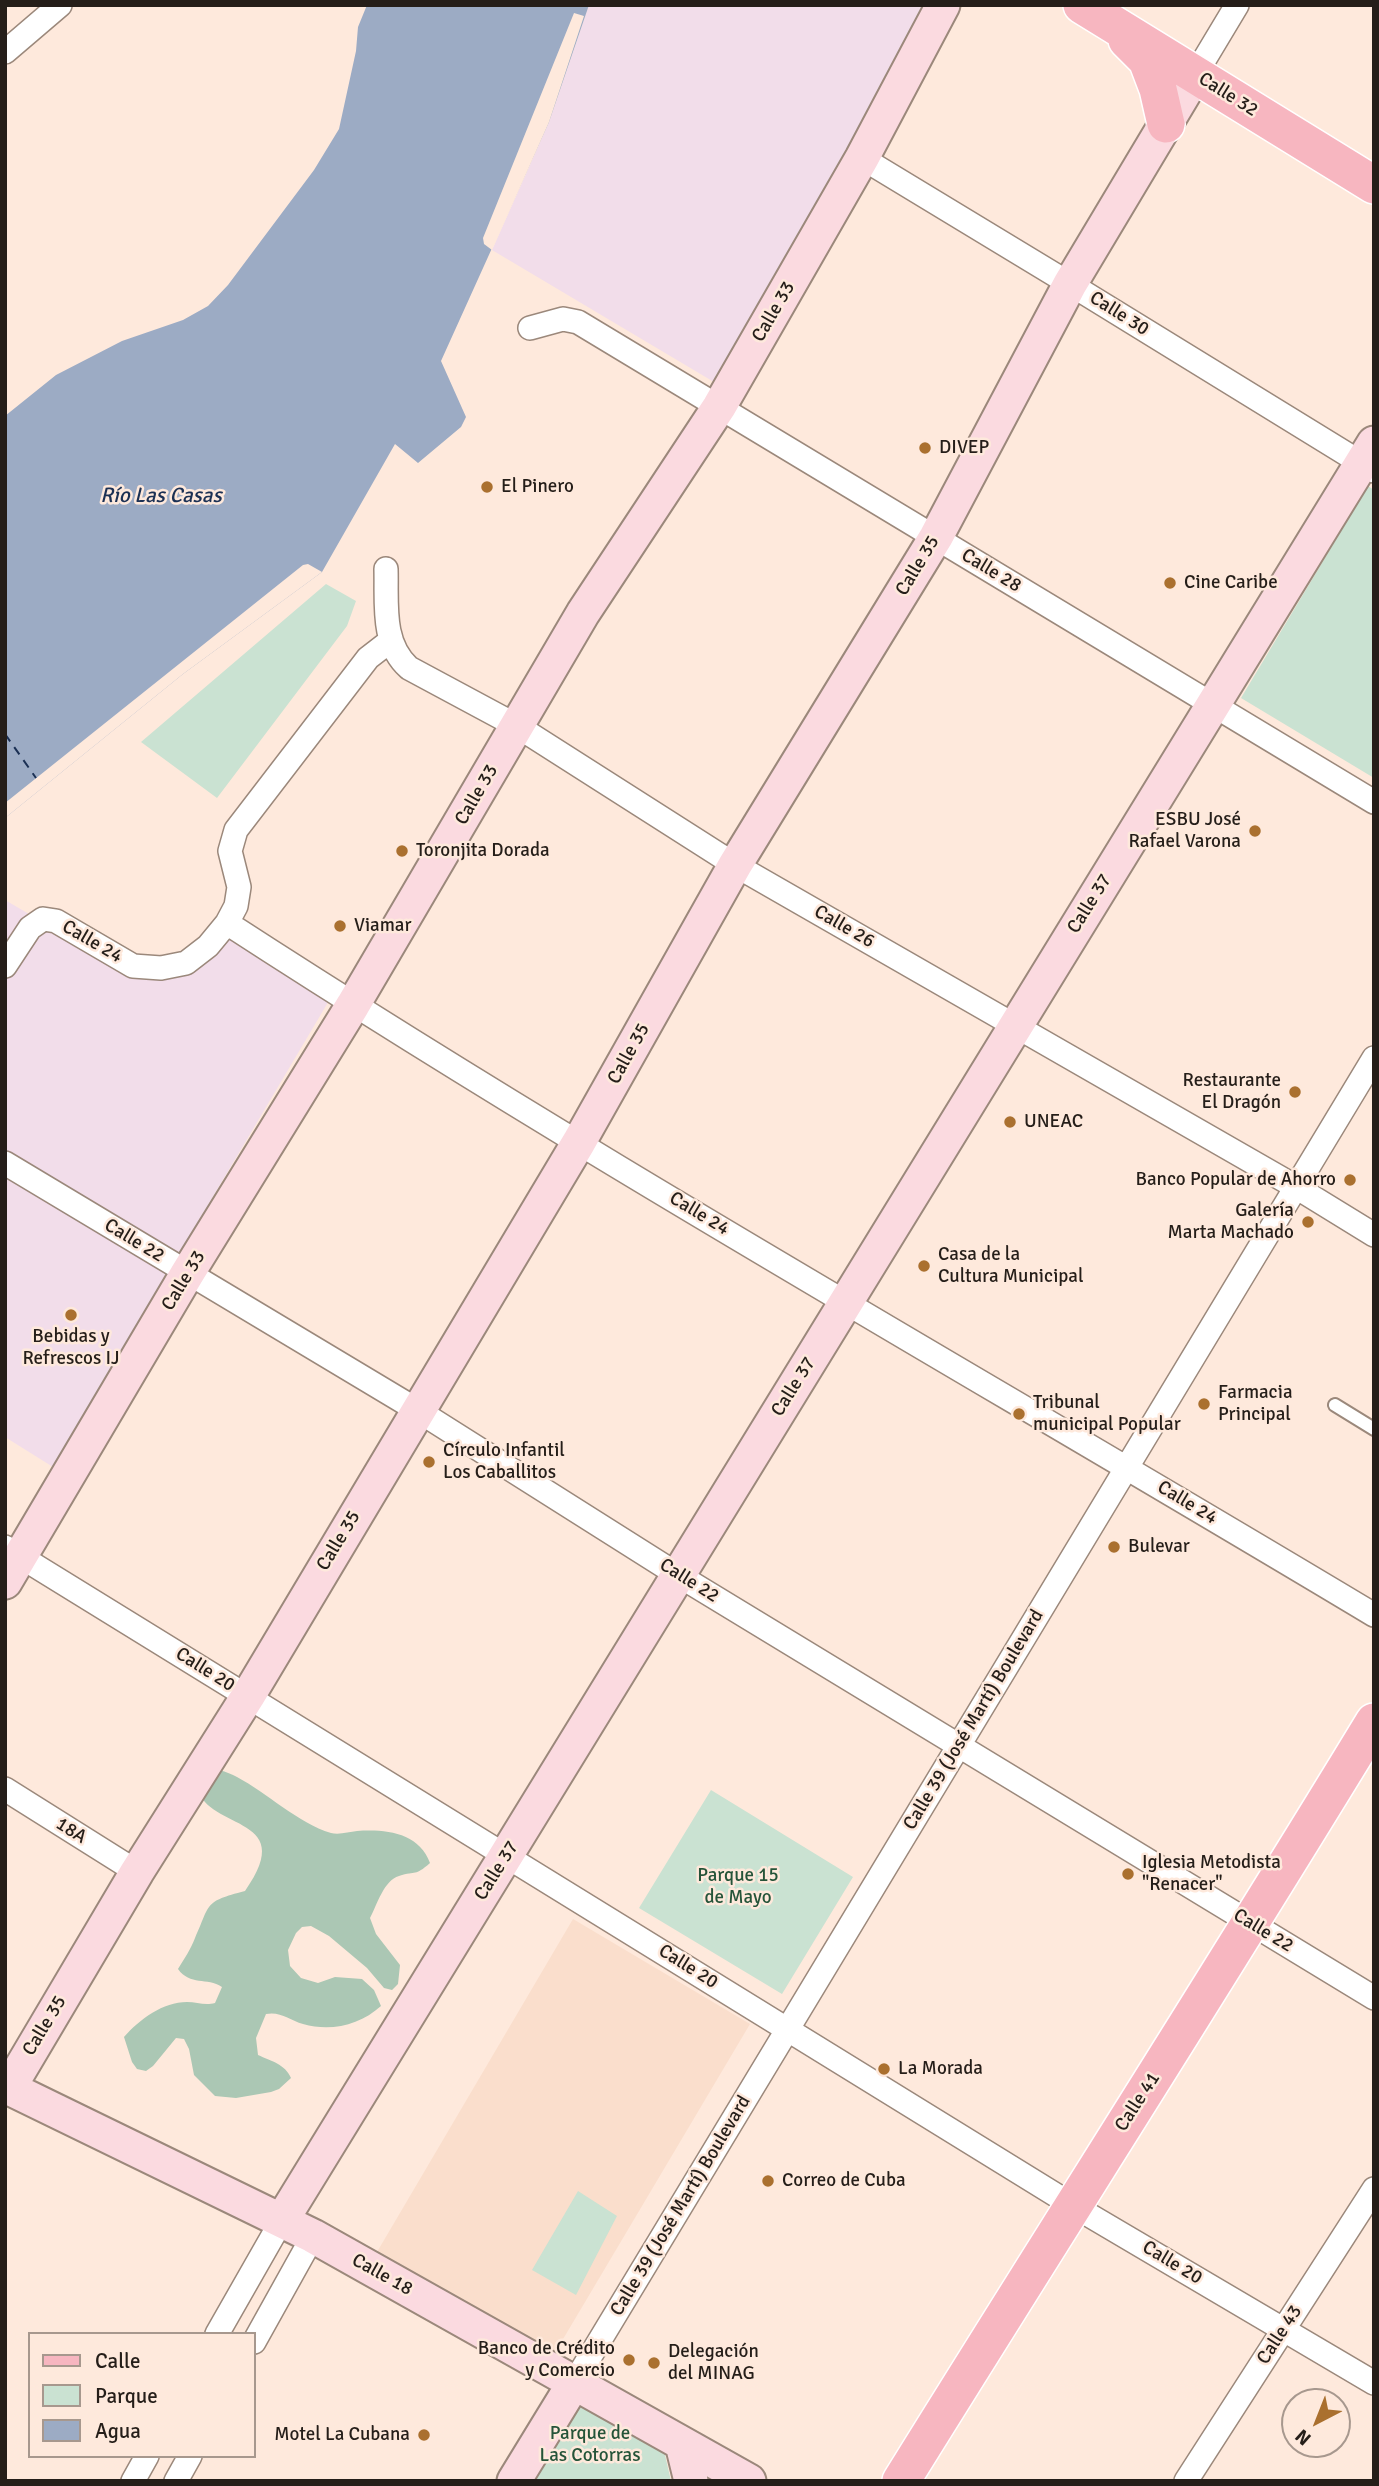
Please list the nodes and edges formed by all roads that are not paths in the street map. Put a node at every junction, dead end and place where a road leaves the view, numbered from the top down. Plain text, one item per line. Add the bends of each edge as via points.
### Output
1 (60, 5) edge
2 (943, 5) edge
3 (1237, 5) edge
4 (1094, 13) edge
5 (5, 52) edge
6 (1195, 75) junction
7 (1166, 124) junction
8 (862, 158) junction
9 (1374, 185) edge
10 (1070, 284) junction
11 (530, 328) dead end
12 (719, 407) junction
13 (1369, 459) edge
14 (936, 537) junction
15 (386, 569) dead end
16 (390, 640) junction
17 (1213, 705) junction
18 (517, 726) junction
19 (1374, 802) edge
20 (735, 865) junction
21 (227, 923) junction
22 (5, 966) edge
23 (354, 1005) junction
24 (1016, 1026) junction
25 (1374, 1058) edge
26 (579, 1142) junction
27 (5, 1163) edge
28 (1296, 1187) junction
29 (1374, 1236) edge
30 (187, 1274) junction
31 (846, 1302) junction
32 (1335, 1405) dead end
33 (417, 1410) junction
34 (1374, 1429) edge
35 (1127, 1466) junction
36 (11, 1562) edge
37 (678, 1575) junction
38 (1374, 1615) edge
39 (248, 1696) junction
40 (1374, 1722) edge
41 (959, 1745) junction
42 (5, 1789) edge
43 (507, 1855) junction
44 (137, 1872) junction
45 (1251, 1924) junction
46 (1374, 1998) edge
47 (788, 2028) junction
48 (6, 2089) edge
49 (1374, 2189) edge
50 (1072, 2205) junction
51 (282, 2220) junction
52 (313, 2236) junction
53 (1284, 2329) junction
54 (218, 2332) edge
55 (256, 2338) edge
56 (574, 2383) junction
57 (1374, 2383) edge
58 (682, 2444) junction
59 (146, 2458) edge
60 (189, 2458) edge
61 (133, 2481) edge
62 (176, 2481) edge
63 (514, 2481) edge
64 (691, 2481) edge
65 (749, 2481) edge
66 (901, 2481) edge
67 (1186, 2481) edge

1 - 5 street
2 - 8 street, Calle 33
3 - 6 street, Calle 35
4 - 6 main road, Calle 32
4 - 7 main road via 1147,60
6 - 7 street, Calle 35
6 - 9 main road, Calle 32
7 - 10 street, Calle 35
8 - 10 street, Calle 30
8 - 12 street, Calle 33
10 - 13 street, Calle 30
10 - 14 street, Calle 35
11 - 12 street, Calle 28 via 562,319 578,322
12 - 14 street, Calle 28
12 - 18 street, Calle 33 via 583,613
13 - 17 street, Calle 37
14 - 17 street, Calle 28
14 - 20 street, Calle 35
15 - 16 street, Calle 26
16 - 18 street, Calle 26 via 409,668
16 - 21 street via 368,658 236,830 230,851 239,887
17 - 19 street, Calle 28
17 - 24 street, Calle 37
18 - 20 street, Calle 26
18 - 23 street, Calle 33
20 - 24 street, Calle 26
20 - 26 street, Calle 35
21 - 22 street, Calle 24 via 186,963 161,968 133,966 56,921 43,919 30,928
21 - 23 street, Calle 24
23 - 26 street, Calle 24
23 - 30 street, Calle 33
24 - 28 street, Calle 26
24 - 31 street, Calle 37
25 - 28 street, Calle 39 (José Martí) Boulevard
26 - 31 street, Calle 24
26 - 33 street, Calle 35
27 - 30 street, Calle 22
28 - 29 street, Calle 26
28 - 35 street, Calle 39 (José Martí) Boulevard
30 - 33 street, Calle 22
30 - 36 street, Calle 33
31 - 35 street, Calle 24
31 - 37 street, Calle 37
32 - 34 lane
33 - 37 street, Calle 22
33 - 39 street, Calle 35
35 - 38 street, Calle 24
35 - 41 street, Calle 39 (José Martí) Boulevard
36 - 39 street, Calle 20
37 - 41 street, Calle 22
37 - 43 street, Calle 37
39 - 43 street, Calle 20
39 - 44 street, Calle 35
40 - 45 main road, Calle 41
41 - 45 street, Calle 22
41 - 47 street, Calle 39 (José Martí) Boulevard
42 - 44 street, 18A
43 - 47 street, Calle 20
43 - 51 street, Calle 37
44 - 48 street, Calle 35
45 - 46 street, Calle 22
45 - 50 main road, Calle 41
47 - 50 street, Calle 20
47 - 56 street, Calle 39 (José Martí) Boulevard
48 - 51 street, Calle 18
49 - 53 street, Calle 43
50 - 53 street, Calle 20
50 - 66 main road, Calle 41
51 - 52 street, Calle 18
51 - 54 street, Calle 37
52 - 55 street
52 - 56 street, Calle 18
53 - 57 street, Calle 20
53 - 67 street, Calle 43
56 - 58 street, Calle 18
56 - 63 street
58 - 64 street
58 - 65 street, Calle 18
59 - 61 street
60 - 62 street

